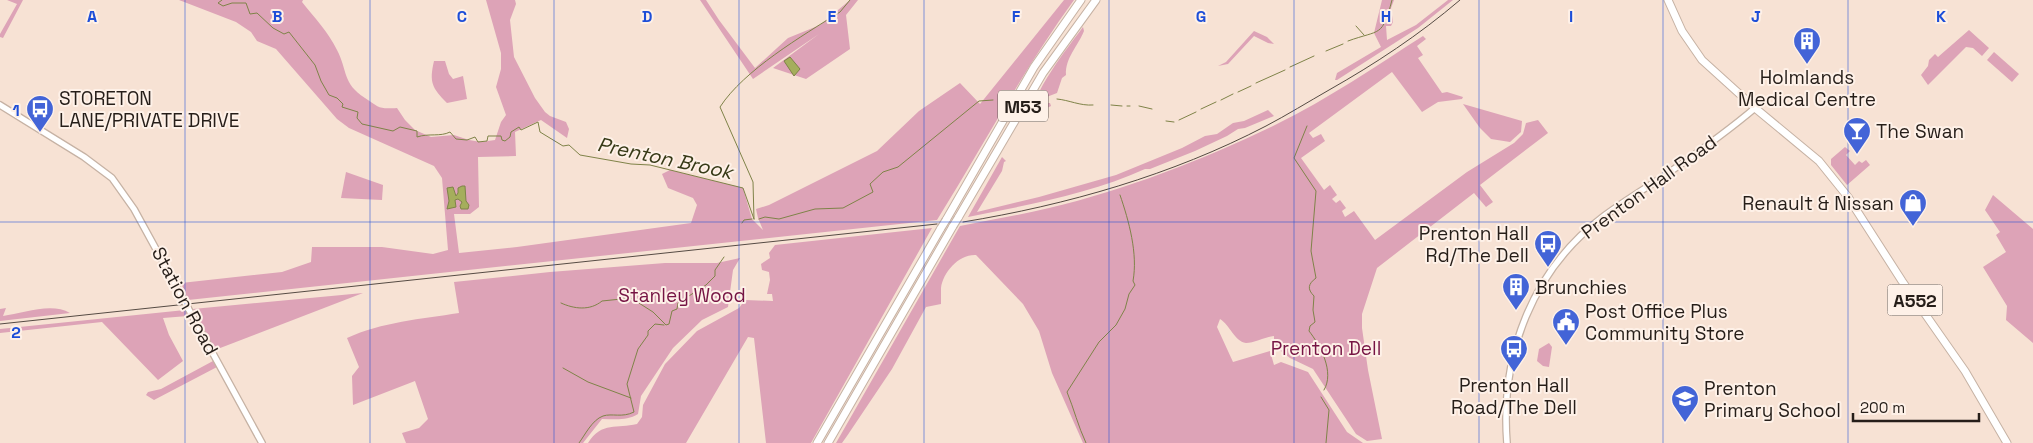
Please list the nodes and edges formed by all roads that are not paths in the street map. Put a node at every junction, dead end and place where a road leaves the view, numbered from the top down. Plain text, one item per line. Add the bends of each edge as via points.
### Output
1 (1081, 0) edge
2 (1096, 0) edge
3 (1668, 0) edge
4 (0, 105) edge
5 (1755, 108) junction
6 (262, 443) edge
7 (817, 443) edge
8 (828, 443) edge
9 (1507, 443) edge
10 (2006, 443) edge

1 - 7 highway, M53, bridge via 1034,67
2 - 8 highway, M53, bridge via 1043,72
3 - 5 highway, A552 via 1682,31 1702,60
4 - 6 street, Station Road via 98,166 127,197
5 - 9 street, Prenton Hall Road via 1603,216 1574,242 1554,266 1531,304 1513,352 1505,408
5 - 10 highway, A552 via 1819,160 1848,197 1965,370

